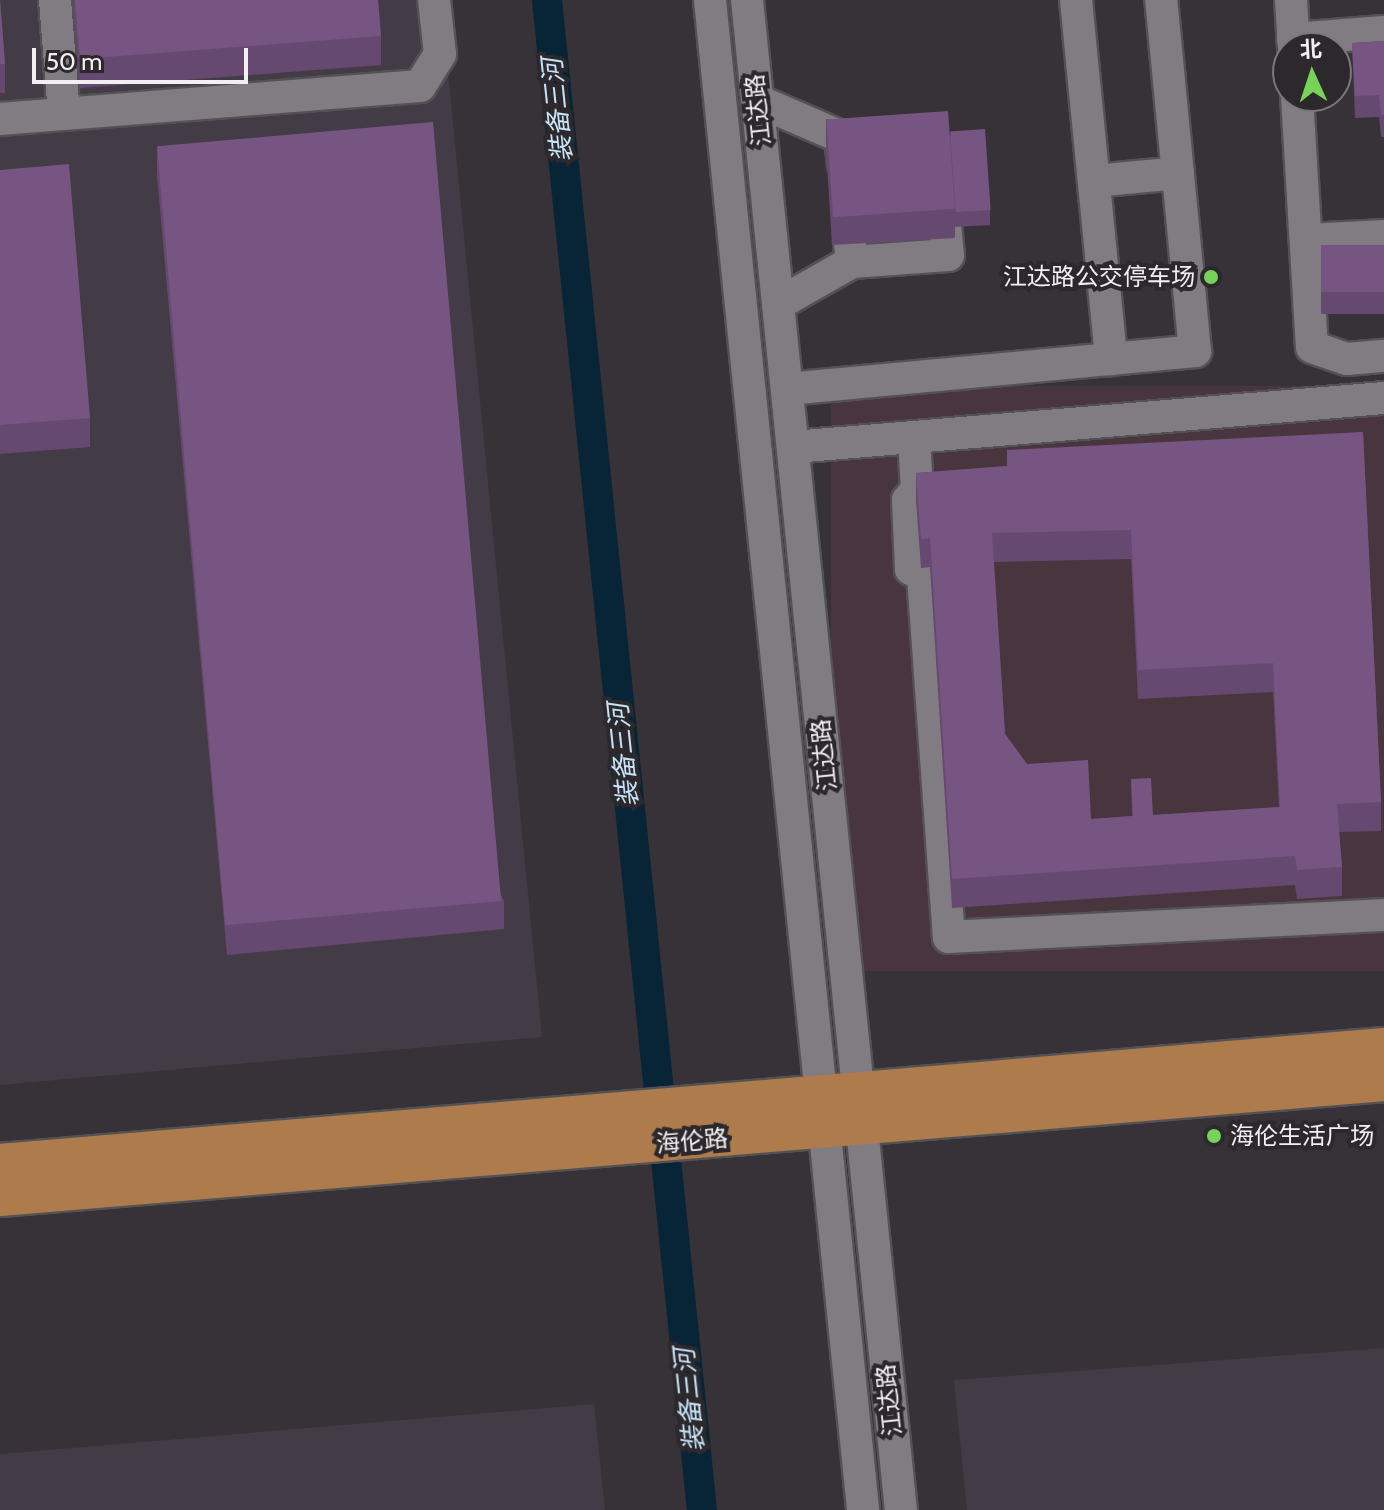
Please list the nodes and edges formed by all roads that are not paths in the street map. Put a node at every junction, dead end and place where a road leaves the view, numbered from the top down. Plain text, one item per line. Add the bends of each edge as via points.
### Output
1 (55, 0) edge
2 (434, 0) edge
3 (710, 0) edge
4 (747, 0) edge
5 (1076, 0) edge
6 (1161, 0) edge
7 (1291, 0) edge
8 (1293, 32) edge
9 (1384, 32) edge
10 (1352, 36) edge
11 (758, 101) junction
12 (1298, 112) edge
13 (64, 114) junction
14 (0, 119) edge
15 (841, 137) junction
16 (927, 170) edge
17 (1178, 173) junction
18 (1094, 181) junction
19 (875, 182) edge
20 (1384, 236) edge
21 (1306, 240) junction
22 (870, 250) junction
23 (778, 304) junction
24 (1384, 356) edge
25 (1111, 359) junction
26 (787, 389) junction
27 (1384, 398) edge
28 (914, 438) junction
29 (793, 447) junction
30 (1384, 915) edge
31 (1384, 1048) edge
32 (1384, 1081) edge
33 (842, 1110) junction
34 (615, 1129) junction
35 (0, 1164) edge
36 (0, 1196) edge
37 (863, 1510) edge
38 (901, 1510) edge

1 - 13 street
2 - 13 street via 440,54 420,86
3 - 33 street, 江达路
4 - 11 street, 江达路
5 - 18 street
6 - 17 street
7 - 8 street
9 - 10 street
11 - 15 street
11 - 23 street, 江达路
12 - 21 street
13 - 14 street
15 - 19 street via 871,135
15 - 22 street via 847,207
16 - 22 street via 920,257
17 - 18 street
17 - 25 street via 1195,351
18 - 25 street
20 - 21 street
21 - 24 street via 1312,347 1347,359
22 - 23 street
23 - 26 street, 江达路
25 - 26 street
26 - 29 street, 江达路
27 - 28 street
28 - 29 street
28 - 30 street via 917,490 908,500 911,569 923,576 949,937
29 - 33 street, 江达路
31 - 33 main road, 海伦路
32 - 33 main road, 海伦路
33 - 34 main road, 海伦路
33 - 37 street, 江达路
33 - 38 street, 江达路
34 - 35 main road, 海伦路
34 - 36 main road, 海伦路

